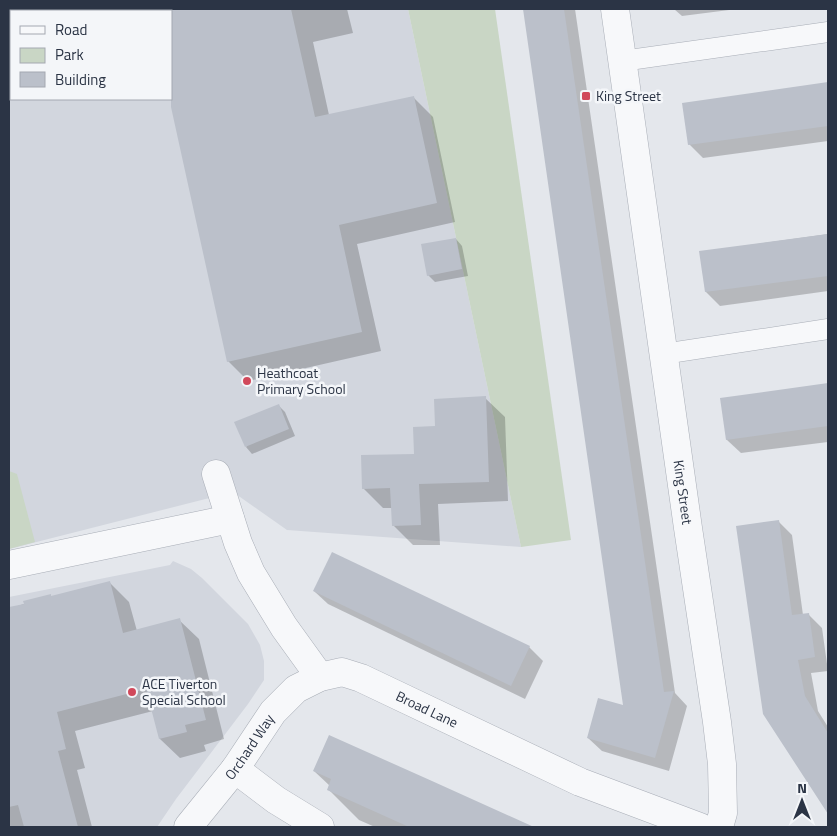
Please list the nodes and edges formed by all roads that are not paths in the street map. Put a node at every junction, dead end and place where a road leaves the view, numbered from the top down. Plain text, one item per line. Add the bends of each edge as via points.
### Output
1 (615, 9) edge
2 (828, 32) edge
3 (622, 61) junction
4 (828, 329) edge
5 (663, 354) junction
6 (216, 474) dead end
7 (230, 519) junction
8 (9, 565) edge
9 (320, 677) junction
10 (234, 769) junction
11 (188, 827) edge
12 (320, 827) edge
13 (700, 827) edge
14 (718, 827) edge

1 - 3 street, King Street
2 - 3 lane
3 - 5 street, King Street
4 - 5 lane
5 - 14 street, King Street via 722,764 723,813
6 - 7 street
7 - 8 street
7 - 9 street via 251,573
9 - 10 street, Orchard Way via 296,689 273,712
9 - 13 street, Broad Lane via 342,672 361,678 580,782
10 - 11 street, Orchard Way
10 - 12 street

